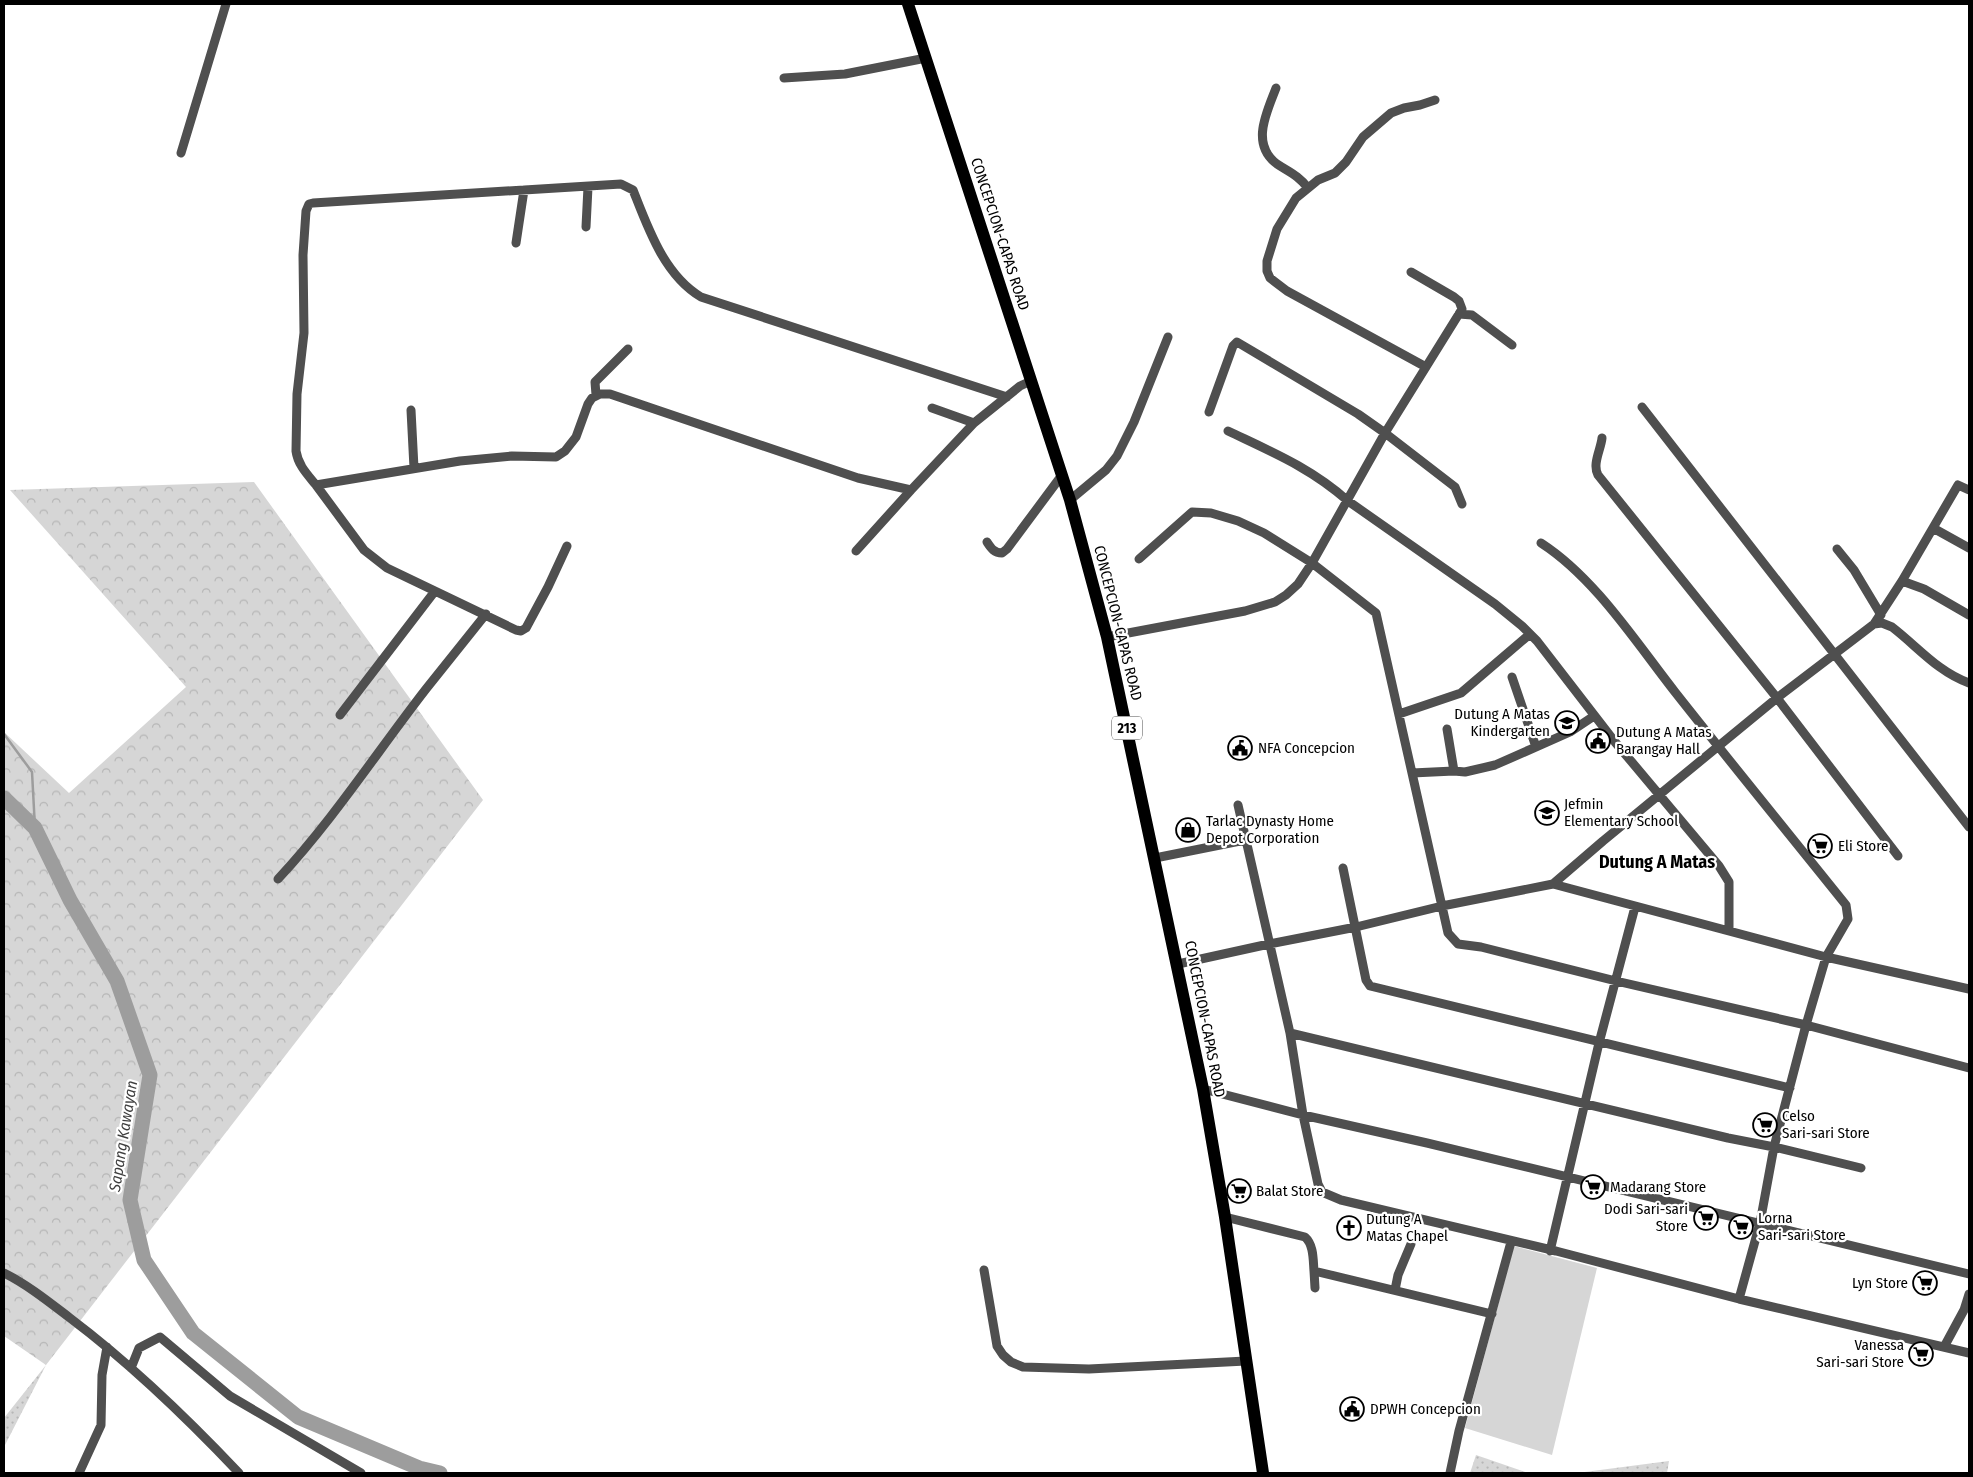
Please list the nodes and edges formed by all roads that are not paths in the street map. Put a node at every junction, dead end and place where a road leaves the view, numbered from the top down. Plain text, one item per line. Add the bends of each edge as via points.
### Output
1 (226, 4) edge
2 (908, 4) edge
3 (926, 58) junction
4 (784, 78) dead end
5 (1276, 88) dead end
6 (1435, 100) dead end
7 (181, 153) dead end
8 (588, 187) junction
9 (1308, 188) junction
10 (524, 190) junction
11 (586, 227) dead end
12 (516, 243) dead end
13 (1411, 272) dead end
14 (1459, 314) junction
15 (1168, 337) dead end
16 (1512, 345) dead end
17 (628, 349) dead end
18 (1426, 367) junction
19 (1031, 381) junction
20 (596, 395) junction
21 (1007, 397) junction
22 (1642, 407) dead end
23 (932, 408) dead end
24 (411, 410) dead end
25 (1209, 412) dead end
26 (974, 423) junction
27 (1228, 430) dead end
28 (1385, 433) junction
29 (1602, 438) dead end
30 (414, 468) junction
31 (1062, 475) junction
32 (316, 485) junction
33 (912, 490) junction
34 (1969, 490) edge
35 (1070, 500) junction
36 (1348, 501) junction
37 (1462, 504) dead end
38 (1933, 528) junction
39 (987, 542) dead end
40 (1541, 542) dead end
41 (567, 546) dead end
42 (1969, 548) edge
43 (1837, 549) dead end
44 (856, 551) dead end
45 (1139, 559) dead end
46 (1312, 563) junction
47 (1902, 581) junction
48 (436, 591) junction
49 (486, 614) junction
50 (1881, 615) junction
51 (1969, 615) edge
52 (1874, 624) junction
53 (1530, 634) junction
54 (1107, 637) junction
55 (1834, 654) junction
56 (1512, 677) dead end
57 (1969, 683) edge
58 (1777, 698) junction
59 (1399, 714) junction
60 (340, 715) dead end
61 (1594, 716) junction
62 (1447, 730) dead end
63 (1536, 747) junction
64 (1718, 747) junction
65 (1454, 771) junction
66 (1412, 773) junction
67 (1660, 794) junction
68 (1238, 805) dead end
69 (1969, 827) edge
70 (1246, 840) junction
71 (1898, 856) dead end
72 (1156, 858) junction
73 (1343, 868) dead end
74 (278, 879) dead end
75 (1553, 884) junction
76 (1442, 906) junction
77 (1635, 907) junction
78 (1356, 927) junction
79 (1729, 930) junction
80 (1269, 944) junction
81 (1826, 956) junction
82 (1178, 964) junction
83 (1616, 982) junction
84 (1969, 989) edge
85 (1806, 1024) junction
86 (1290, 1033) junction
87 (1600, 1042) junction
88 (1969, 1068) edge
89 (1790, 1088) junction
90 (1204, 1089) junction
91 (1586, 1103) junction
92 (1303, 1115) junction
93 (1774, 1147) junction
94 (1861, 1168) dead end
95 (1568, 1177) junction
96 (1225, 1217) junction
97 (1760, 1223) junction
98 (1511, 1242) junction
99 (1411, 1244) dead end
100 (1550, 1251) junction
101 (984, 1270) dead end
102 (1314, 1271) junction
103 (4, 1273) edge
104 (1969, 1274) edge
105 (1315, 1288) dead end
106 (1395, 1290) junction
107 (1969, 1294) edge
108 (1738, 1298) junction
109 (1492, 1314) junction
110 (107, 1347) junction
111 (1944, 1347) junction
112 (1969, 1353) edge
113 (1246, 1361) junction
114 (131, 1368) junction
115 (79, 1473) edge
116 (239, 1473) edge
117 (361, 1473) edge
118 (1263, 1473) edge
119 (1450, 1473) edge

1 - 7 street
2 - 3 main road, CONCEPCION-CAPAS ROAD / 213
3 - 4 street via 845,74
3 - 19 main road, CONCEPCION-CAPAS ROAD / 213
5 - 9 street via 1265,118 1263,145 1274,162 1300,178
6 - 9 street via 1391,113 1363,137 1335,173
8 - 10 street
8 - 11 street
8 - 21 street via 621,184 633,190 650,232 677,280 701,298
9 - 18 street via 1296,198 1277,229 1267,261 1270,278 1287,291
10 - 12 street
10 - 32 street via 309,204 303,255 304,333 297,394 296,451 301,468
13 - 14 street via 1459,301 1462,309
14 - 16 street via 1472,315
14 - 18 street
15 - 35 street via 1117,456
17 - 20 street via 595,382
18 - 28 street
19 - 21 street
19 - 31 main road, CONCEPCION-CAPAS ROAD / 213
20 - 30 street via 588,404 576,437 556,457 512,456
20 - 33 street via 610,394 858,478
21 - 26 street
22 - 55 street
23 - 26 street
24 - 30 street
25 - 28 street via 1237,342
26 - 33 street
27 - 36 street via 1311,472
28 - 36 street
28 - 37 street via 1455,487
29 - 58 street via 1596,464 1598,475
30 - 32 street
31 - 35 main road, CONCEPCION-CAPAS ROAD / 213
31 - 39 street via 1007,549 998,553
32 - 48 street via 364,550 387,568
33 - 44 street
34 - 38 street via 1958,485
35 - 54 main road, CONCEPCION-CAPAS ROAD / 213
36 - 46 street
36 - 53 street via 1495,604
38 - 42 street
38 - 47 street
40 - 64 street via 1589,583
41 - 49 street via 526,628 516,630
43 - 50 street
45 - 46 street via 1188,515 1200,511 1238,521 1264,533
46 - 54 street via 1298,584 1275,602 1211,619
46 - 59 street via 1376,613
47 - 50 street
47 - 51 street via 1924,589
48 - 49 street
48 - 60 street
49 - 74 street
50 - 52 street
52 - 55 street
52 - 57 street via 1892,627 1942,670
53 - 59 street via 1464,691
53 - 61 street
54 - 72 main road, CONCEPCION-CAPAS ROAD / 213
55 - 58 street
55 - 69 street
56 - 63 street
58 - 64 street
58 - 71 street
59 - 66 street
61 - 63 street via 1570,732
61 - 67 street
62 - 65 street
63 - 65 street via 1495,765 1465,772
64 - 67 street
64 - 81 street via 1846,905 1848,919
65 - 66 street
66 - 76 street
67 - 75 street
67 - 79 street via 1719,866 1728,882
68 - 70 street
70 - 72 street
70 - 80 street
72 - 82 main road, CONCEPCION-CAPAS ROAD / 213
73 - 78 street
75 - 76 street
75 - 77 street
76 - 78 street
76 - 83 street via 1448,933 1458,944
77 - 79 street
77 - 83 street
78 - 80 street
78 - 87 street via 1366,980 1370,986
79 - 81 street
80 - 82 street
80 - 86 street
81 - 84 street
81 - 85 street
82 - 90 main road, CONCEPCION-CAPAS ROAD / 213
83 - 85 street
83 - 87 street
85 - 88 street
85 - 89 street
86 - 91 street
86 - 92 street
87 - 89 street
87 - 91 street
89 - 93 street
90 - 92 street
90 - 96 main road, CONCEPCION-CAPAS ROAD / 213
91 - 93 street
91 - 95 street
92 - 95 street
92 - 98 street via 1322,1192 1341,1200
93 - 94 street
93 - 97 street
95 - 97 street
95 - 100 street
96 - 102 street via 1305,1237 1312,1248
96 - 113 main road, CONCEPCION-CAPAS ROAD / 213
97 - 104 street
97 - 108 street
98 - 100 street
98 - 109 street
99 - 106 street
100 - 108 street
101 - 113 street via 997,1346 1010,1362 1023,1368 1098,1369
102 - 105 street
102 - 106 street
103 - 110 street via 33,1290
106 - 109 street
107 - 111 street
108 - 111 street
109 - 119 street
110 - 114 street
110 - 115 street via 102,1375 101,1425
111 - 112 street
113 - 118 main road, CONCEPCION-CAPAS ROAD / 213
114 - 116 street
114 - 117 street via 139,1348 160,1336 230,1396

